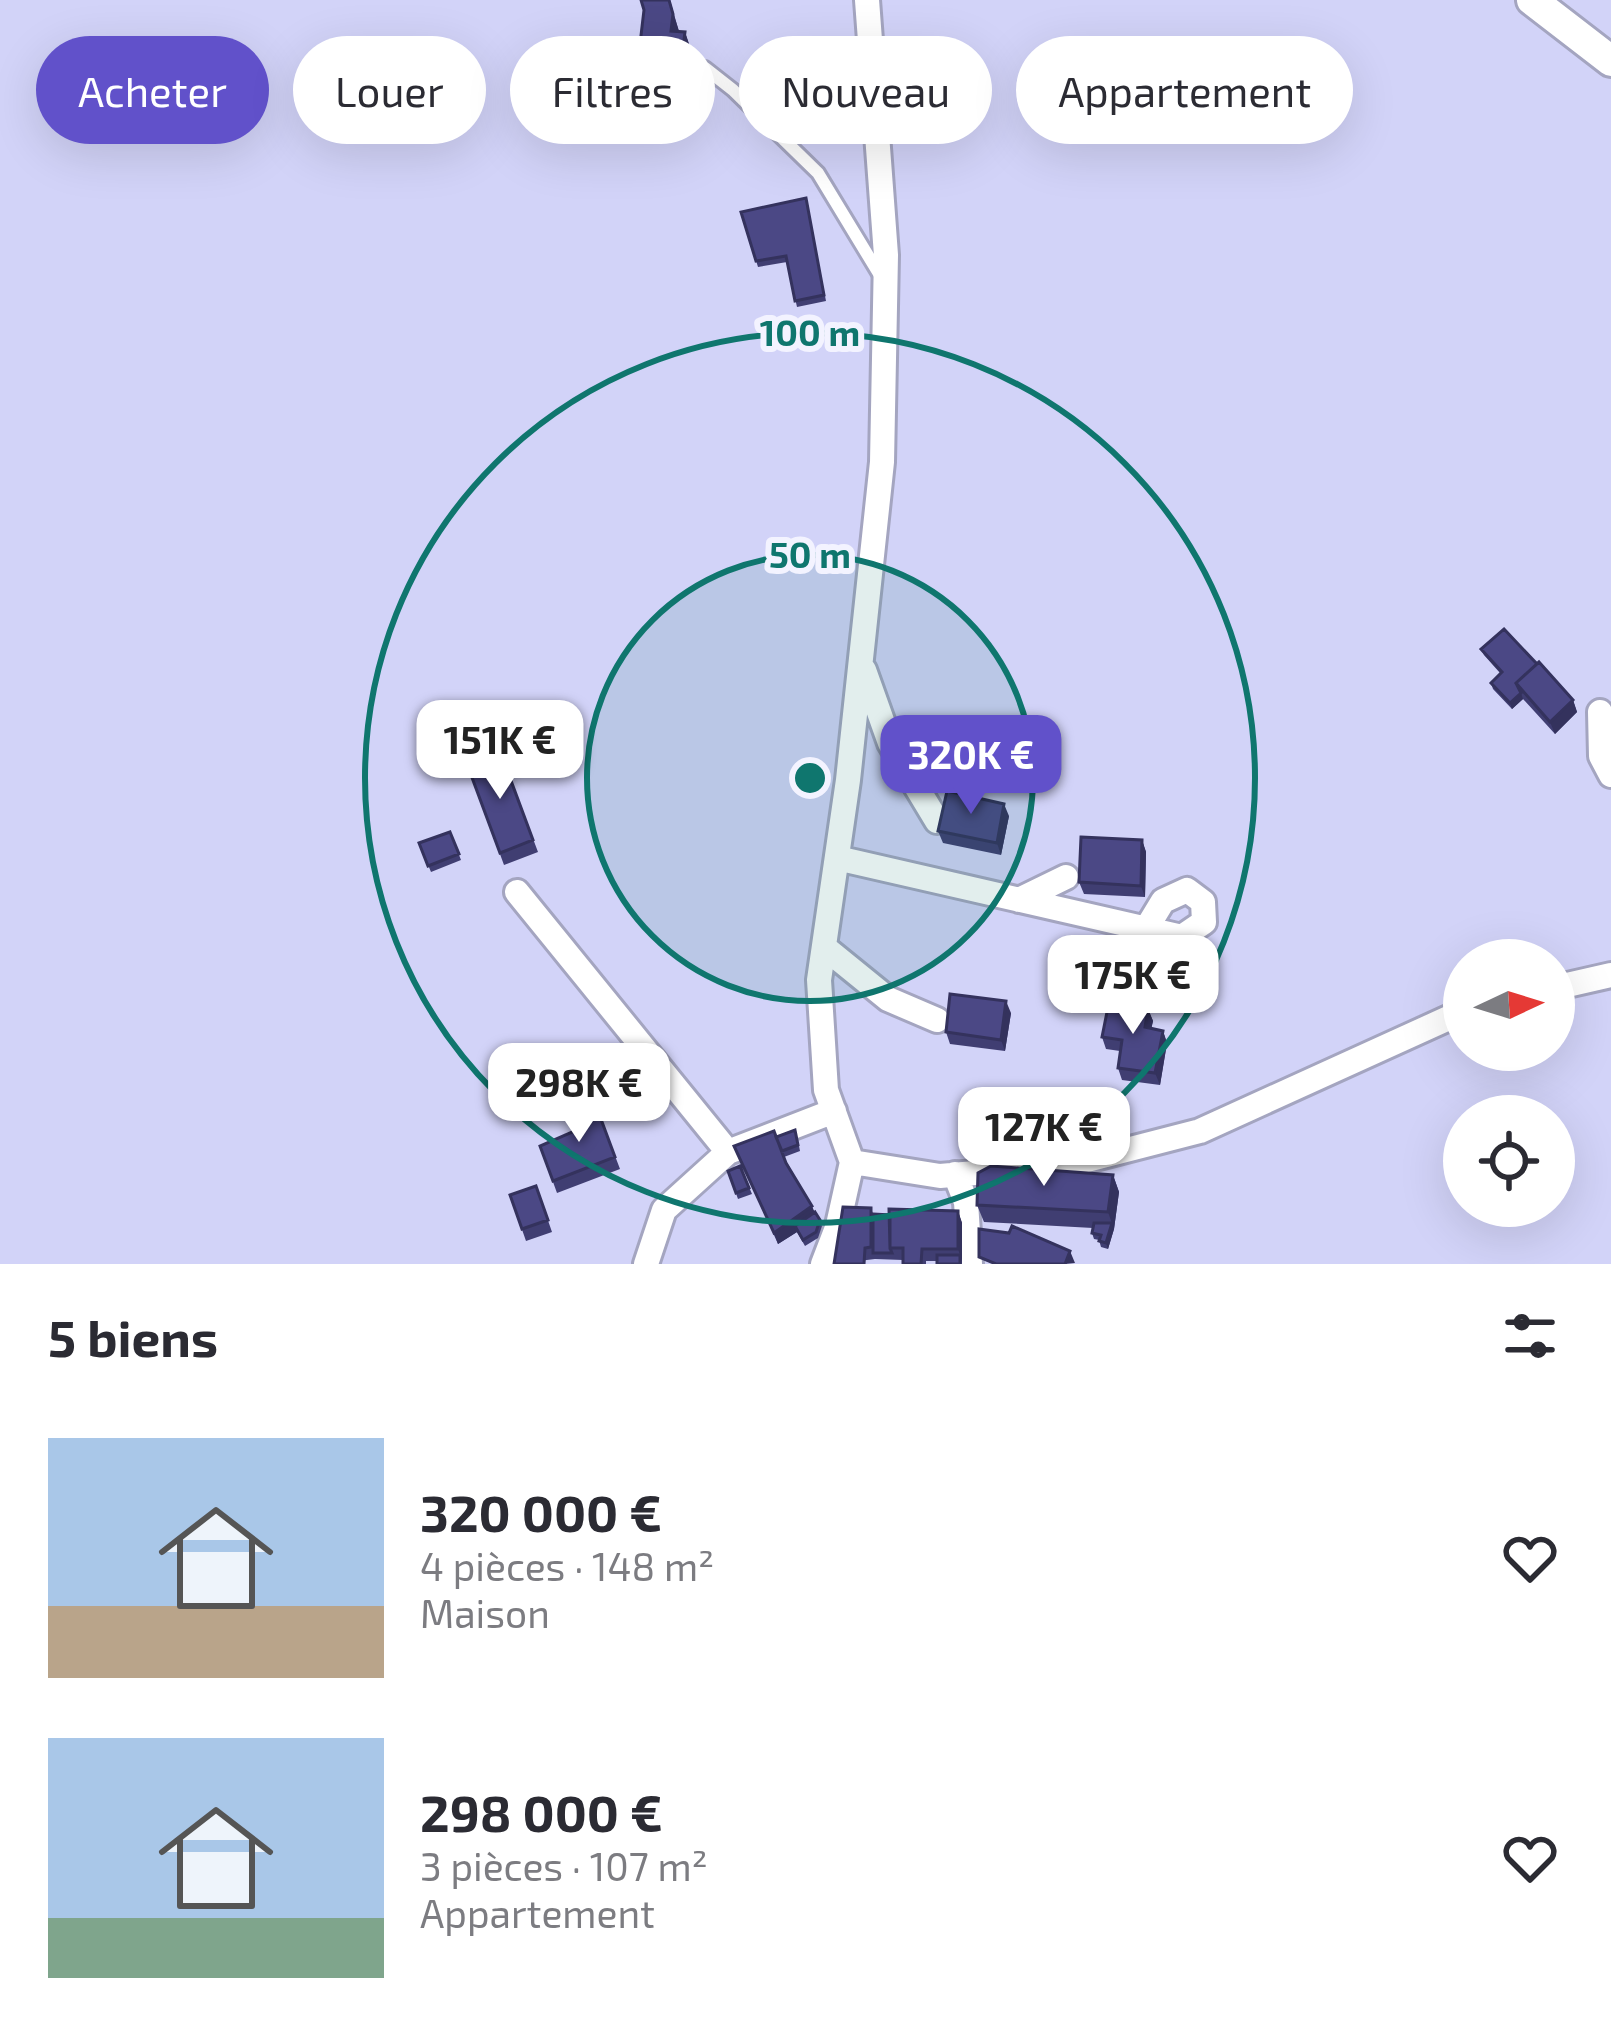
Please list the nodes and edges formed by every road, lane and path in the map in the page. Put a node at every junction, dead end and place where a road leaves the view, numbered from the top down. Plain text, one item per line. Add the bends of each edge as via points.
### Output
1 (867, 0) edge
2 (1532, 0) edge
3 (1611, 62) edge
4 (715, 76) edge
5 (885, 283) junction
6 (861, 662) junction
7 (1600, 712) dead end
8 (1611, 775) edge
9 (937, 821) edge
10 (837, 858) junction
11 (1066, 877) dead end
12 (517, 892) dead end
13 (1019, 900) junction
14 (1146, 929) dead end
15 (824, 947) junction
16 (1611, 975) edge
17 (1575, 983) edge
18 (937, 1020) dead end
19 (1443, 1020) edge
20 (834, 1111) junction
21 (728, 1152) junction
22 (852, 1162) junction
23 (955, 1174) junction
24 (646, 1264) edge
25 (823, 1264) edge
26 (970, 1264) edge

1 - 5 street
2 - 3 street
4 - 5 lane via 818,173
5 - 6 street via 882,462
6 - 9 street via 890,743
6 - 10 street
7 - 8 street via 1601,756
10 - 13 street
10 - 15 street
11 - 13 street
12 - 21 street
13 - 14 street
15 - 18 street via 888,999
15 - 20 street via 819,980
16 - 17 street
19 - 23 street via 1200,1131 1068,1165
20 - 21 street
20 - 22 street
21 - 24 street via 664,1210
22 - 23 street
22 - 25 street
23 - 26 street via 966,1202

